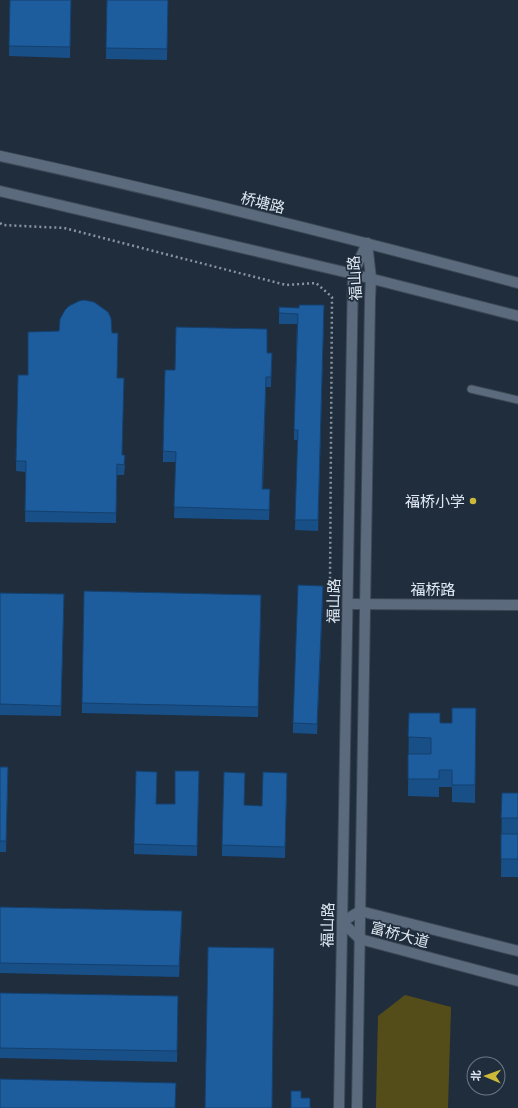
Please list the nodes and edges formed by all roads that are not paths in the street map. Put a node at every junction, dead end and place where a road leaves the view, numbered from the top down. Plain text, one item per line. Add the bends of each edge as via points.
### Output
1 (0, 156) edge
2 (0, 190) edge
3 (367, 243) junction
4 (353, 274) junction
5 (371, 278) junction
6 (518, 283) edge
7 (518, 316) edge
8 (471, 389) dead end
9 (518, 400) edge
10 (348, 604) junction
11 (365, 604) junction
12 (518, 604) edge
13 (360, 910) junction
14 (342, 922) junction
15 (360, 939) junction
16 (518, 951) edge
17 (518, 981) edge
18 (339, 1108) edge
19 (357, 1108) edge

1 - 3 street, 桥塘路
2 - 4 street
3 - 4 street, 福山路
3 - 5 street, 福山路
3 - 6 street, 桥塘路
4 - 5 street
4 - 10 street, 福山路
5 - 7 street
5 - 11 street, 福山路
8 - 9 lane
10 - 11 street, 福桥路
10 - 14 street, 福山路
11 - 12 street, 福桥路
11 - 13 street, 福山路
13 - 14 street, 富桥大道
13 - 15 street, 福山路
13 - 16 street, 富桥大道
14 - 15 street, 富桥大道
14 - 18 street, 福山路
15 - 17 street, 富桥大道
15 - 19 street, 福山路

